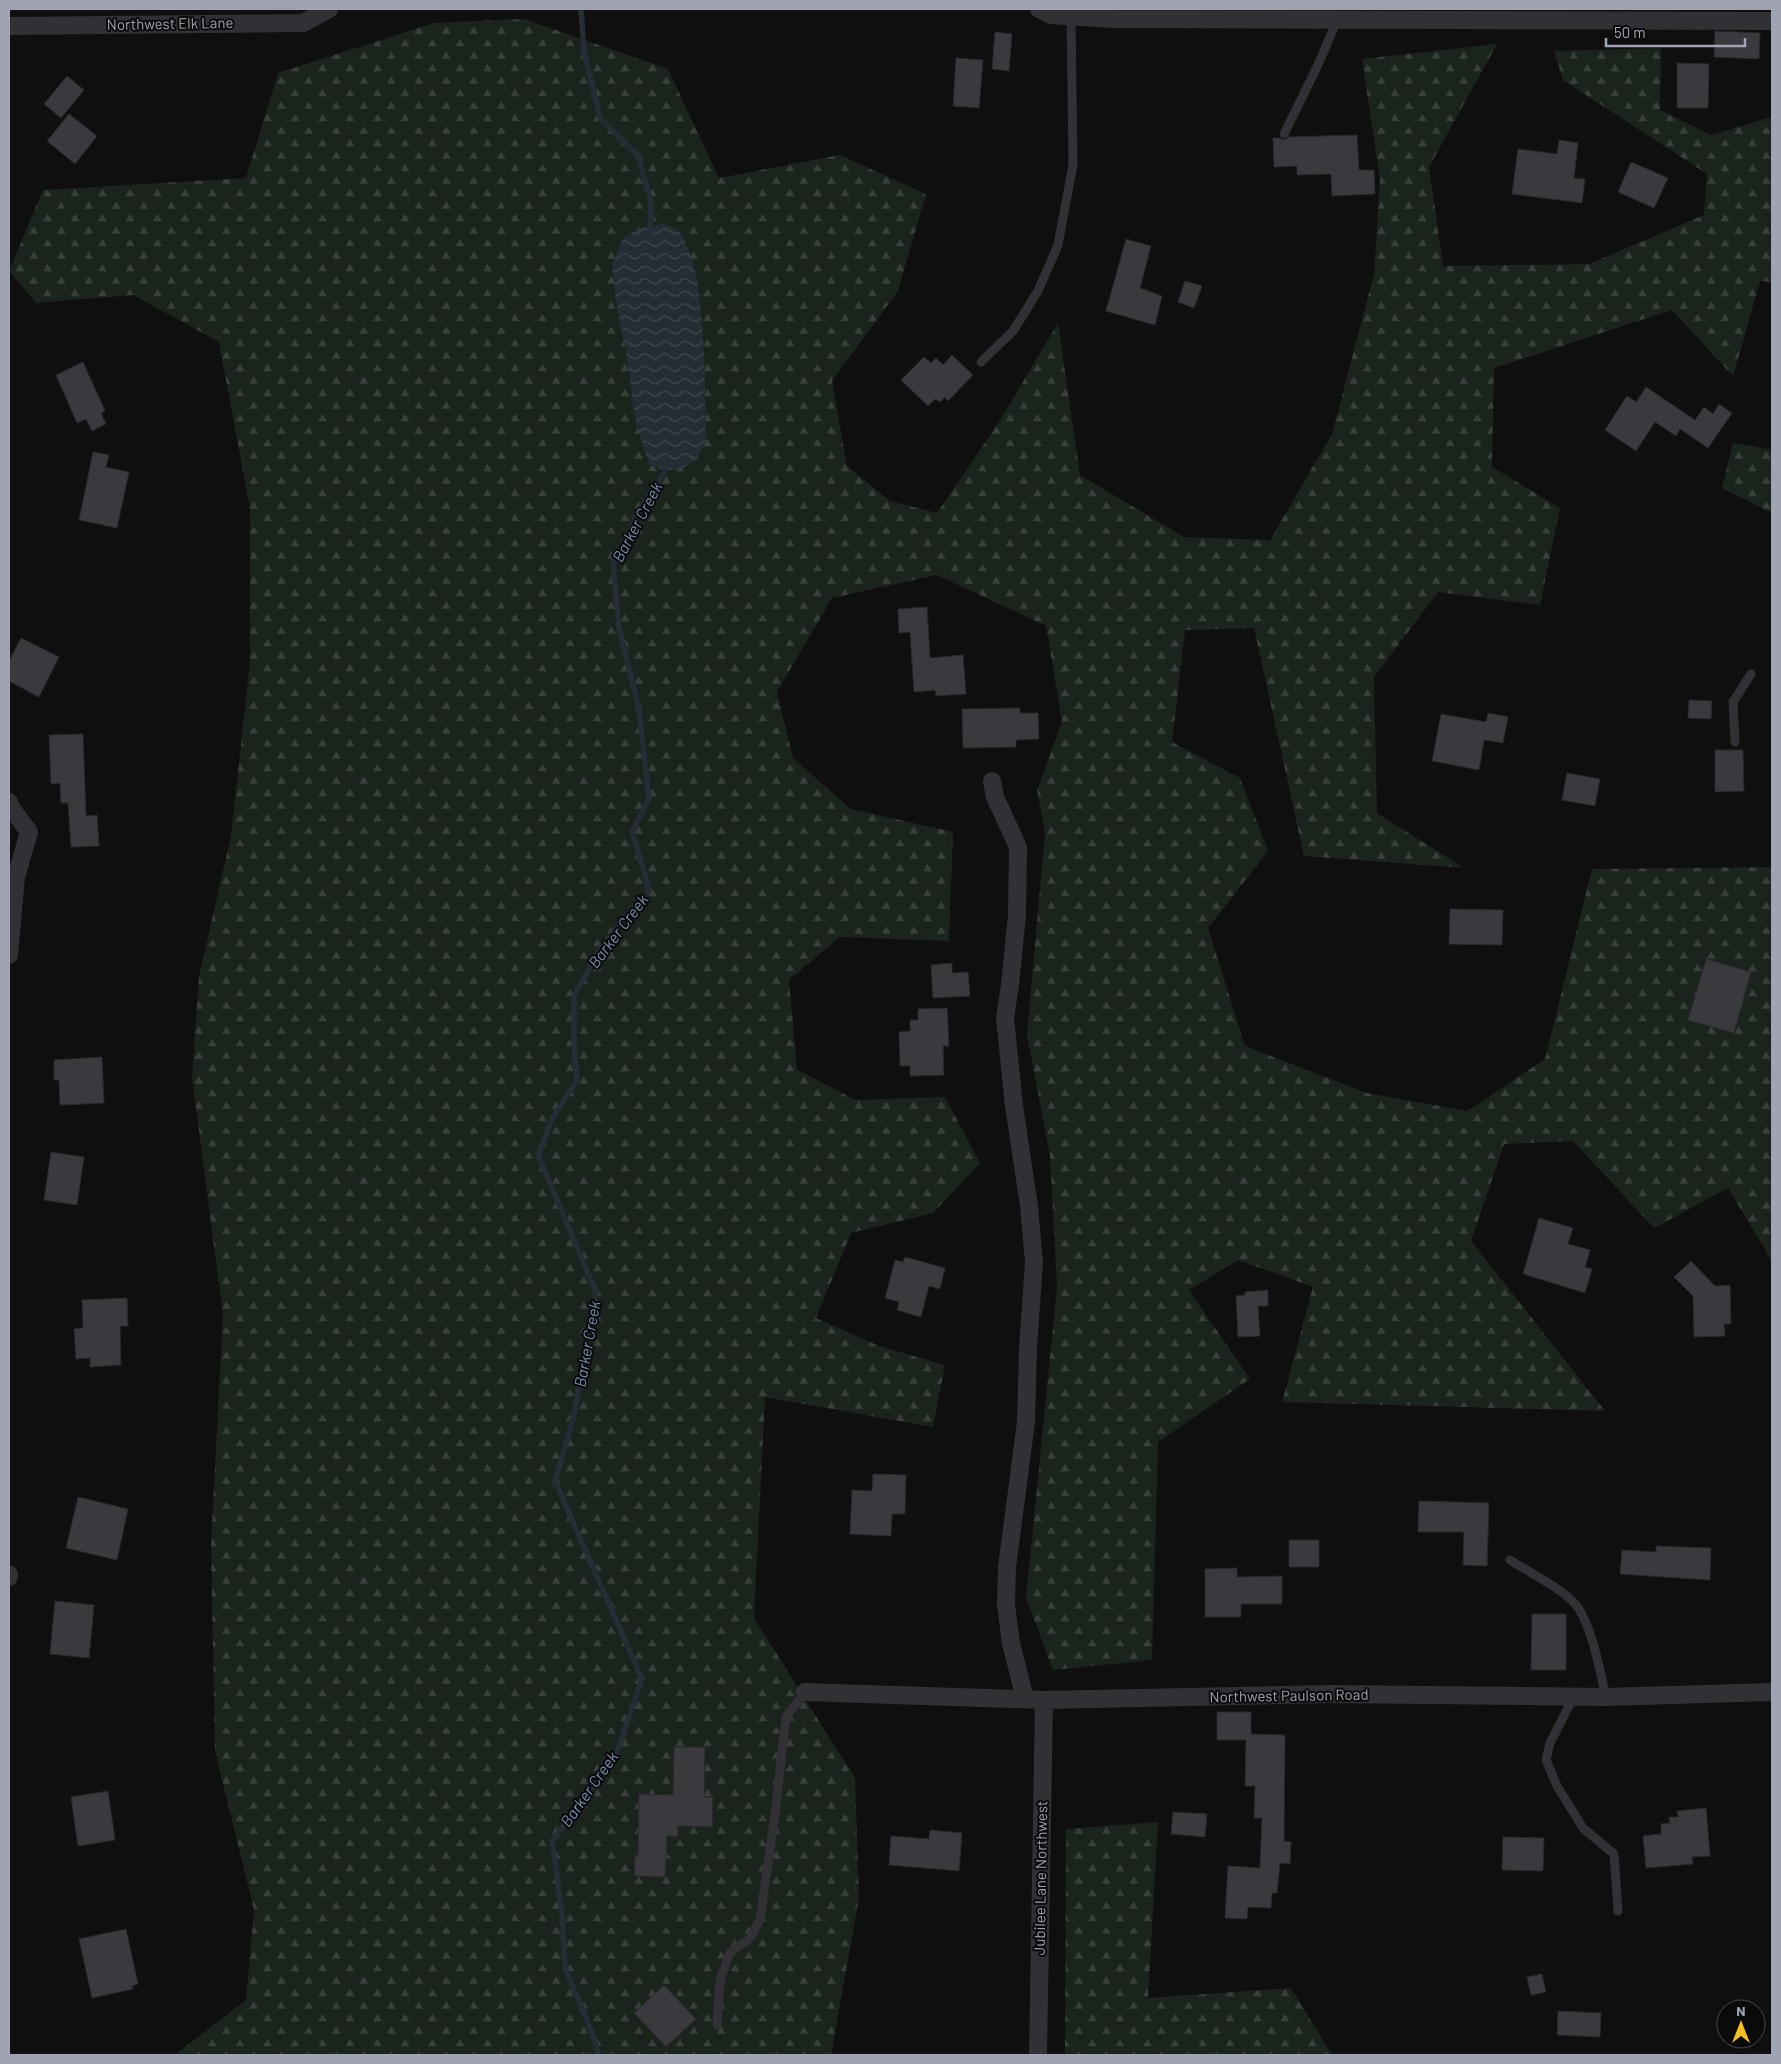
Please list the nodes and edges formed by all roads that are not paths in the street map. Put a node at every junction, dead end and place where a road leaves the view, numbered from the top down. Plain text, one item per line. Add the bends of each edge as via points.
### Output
1 (328, 9) edge
2 (1039, 9) edge
3 (1071, 16) junction
4 (1337, 20) junction
5 (1772, 21) edge
6 (9, 26) edge
7 (1284, 134) dead end
8 (981, 362) dead end
9 (1751, 674) dead end
10 (1735, 742) dead end
11 (992, 781) dead end
12 (9, 802) edge
13 (9, 955) edge
14 (1510, 1560) dead end
15 (805, 1692) joint
16 (1772, 1692) edge
17 (1574, 1696) junction
18 (1606, 1697) junction
19 (1025, 1699) junction
20 (1044, 1700) junction
21 (1618, 1910) dead end
22 (717, 2025) dead end
23 (1038, 2055) edge

1 - 6 street, Northwest Elk Lane via 303,23
2 - 3 street via 1050,14
3 - 4 street
3 - 8 lane via 1073,166 1058,245 1038,291 1013,331
4 - 5 street
4 - 7 lane
9 - 10 lane via 1733,702
11 - 19 street via 995,797 1018,848 1017,915 1005,1018 1034,1262 1026,1422 1007,1567 1006,1599 1011,1643
12 - 13 street via 29,832 16,877
14 - 18 lane via 1564,1594 1578,1608 1594,1646
15 - 19 street, Northwest Paulson Road
15 - 22 lane via 786,1717 760,1919 751,1937 730,1953 720,1980
16 - 18 street, Northwest Paulson Road
17 - 18 street, Northwest Paulson Road
17 - 20 street, Northwest Paulson Road via 1332,1694
17 - 21 lane via 1550,1743 1546,1760 1582,1828 1614,1854
19 - 20 street, Northwest Paulson Road
20 - 23 street, Jubilee Lane Northwest

